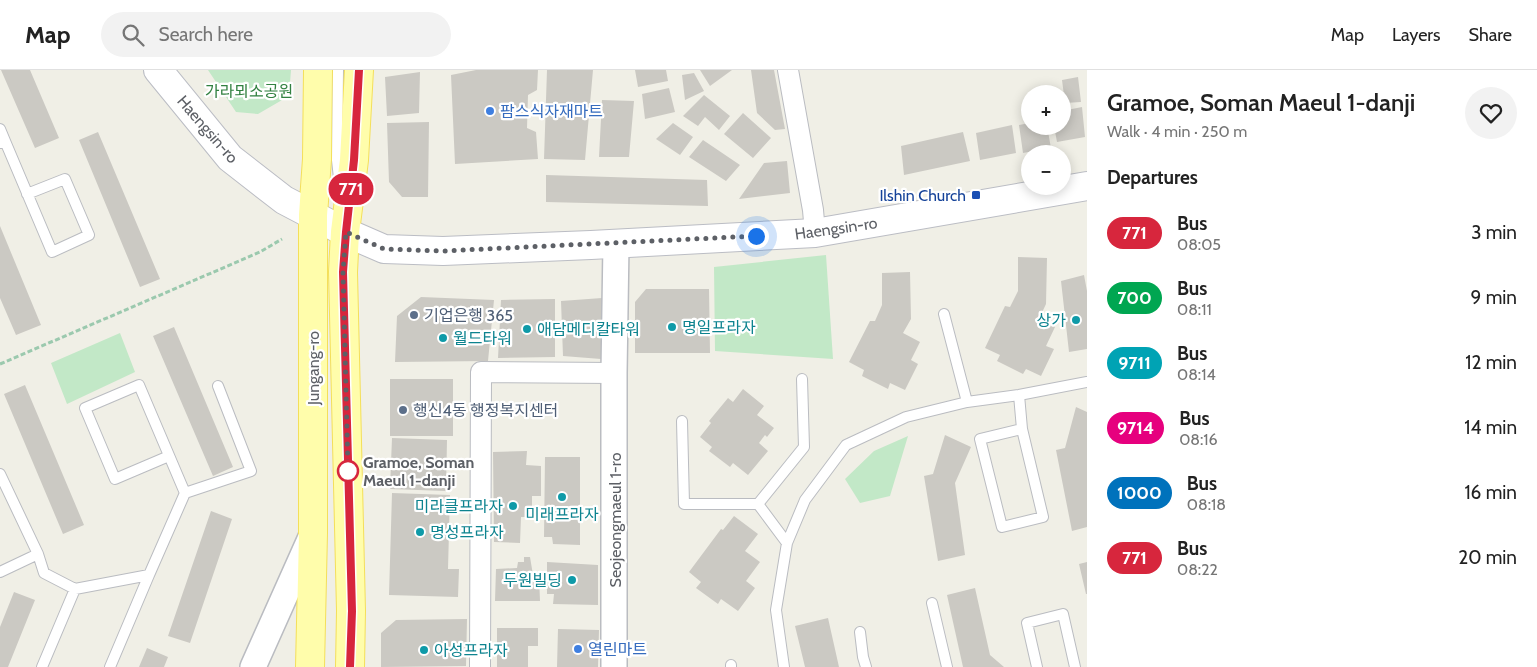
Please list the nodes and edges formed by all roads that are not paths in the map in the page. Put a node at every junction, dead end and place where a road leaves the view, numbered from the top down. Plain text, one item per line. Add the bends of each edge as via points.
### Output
1 (158, 70) edge
2 (318, 70) edge
3 (338, 70) edge
4 (359, 70) edge
5 (788, 70) edge
6 (0, 129) edge
7 (3, 142) edge
8 (1087, 186) edge
9 (27, 194) junction
10 (313, 215) junction
11 (346, 232) junction
12 (815, 233) junction
13 (616, 244) junction
14 (944, 314) dead end
15 (614, 373) junction
16 (802, 379) dead end
17 (1087, 382) edge
18 (218, 386) dead end
19 (1018, 395) junction
20 (968, 402) junction
21 (682, 421) dead end
22 (1022, 429) junction
23 (169, 456) junction
24 (0, 474) edge
25 (184, 493) junction
26 (758, 504) junction
27 (313, 533) junction
28 (787, 543) junction
29 (38, 554) junction
30 (0, 572) edge
31 (150, 575) junction
32 (75, 589) junction
33 (932, 604) dead end
34 (860, 632) dead end
35 (320, 638) dead end
36 (42, 667) edge
37 (110, 667) edge
38 (253, 667) edge
39 (310, 667) edge
40 (350, 667) edge
41 (480, 667) edge
42 (614, 667) edge
43 (784, 667) edge
44 (866, 667) edge
45 (947, 667) edge
46 (1037, 667) edge
47 (1075, 667) edge

1 - 10 main road, Haengsin-ro via 230,158 284,200
2 - 10 main road, Jungang-ro
3 - 11 lane via 337,160
4 - 11 main road, Jungang-ro
5 - 12 street
6 - 7 lane
7 - 9 lane
8 - 12 main road, Haengsin-ro
9 - 9 lane via 52,252 89,235 65,179
10 - 11 main road, Haengsin-ro
10 - 27 main road, Jungang-ro
11 - 13 main road, Haengsin-ro via 384,249 443,251
11 - 40 main road, Jungang-ro via 343,272 352,611
12 - 13 main road, Haengsin-ro
13 - 15 street, Seojeongmaeul 1-ro
14 - 20 lane
15 - 41 street via 481,372
15 - 42 street, Seojeongmaeul 1-ro
16 - 26 lane via 804,447
17 - 19 lane
18 - 25 lane via 251,471
19 - 20 lane
19 - 22 lane
20 - 28 lane via 906,417 846,445 805,500
21 - 26 lane via 684,504
22 - 22 lane via 1043,516 1002,527 980,439
23 - 23 lane via 139,385 85,408 115,479
23 - 25 lane
24 - 29 lane
25 - 31 lane
26 - 28 lane
27 - 35 lane
27 - 38 street
27 - 39 main road, Jungang-ro
28 - 43 lane via 776,610
29 - 30 lane
29 - 32 lane via 44,573
31 - 32 lane
31 - 37 lane
32 - 36 lane
33 - 45 lane
34 - 44 lane
46 - 47 lane via 1027,623 1063,614

